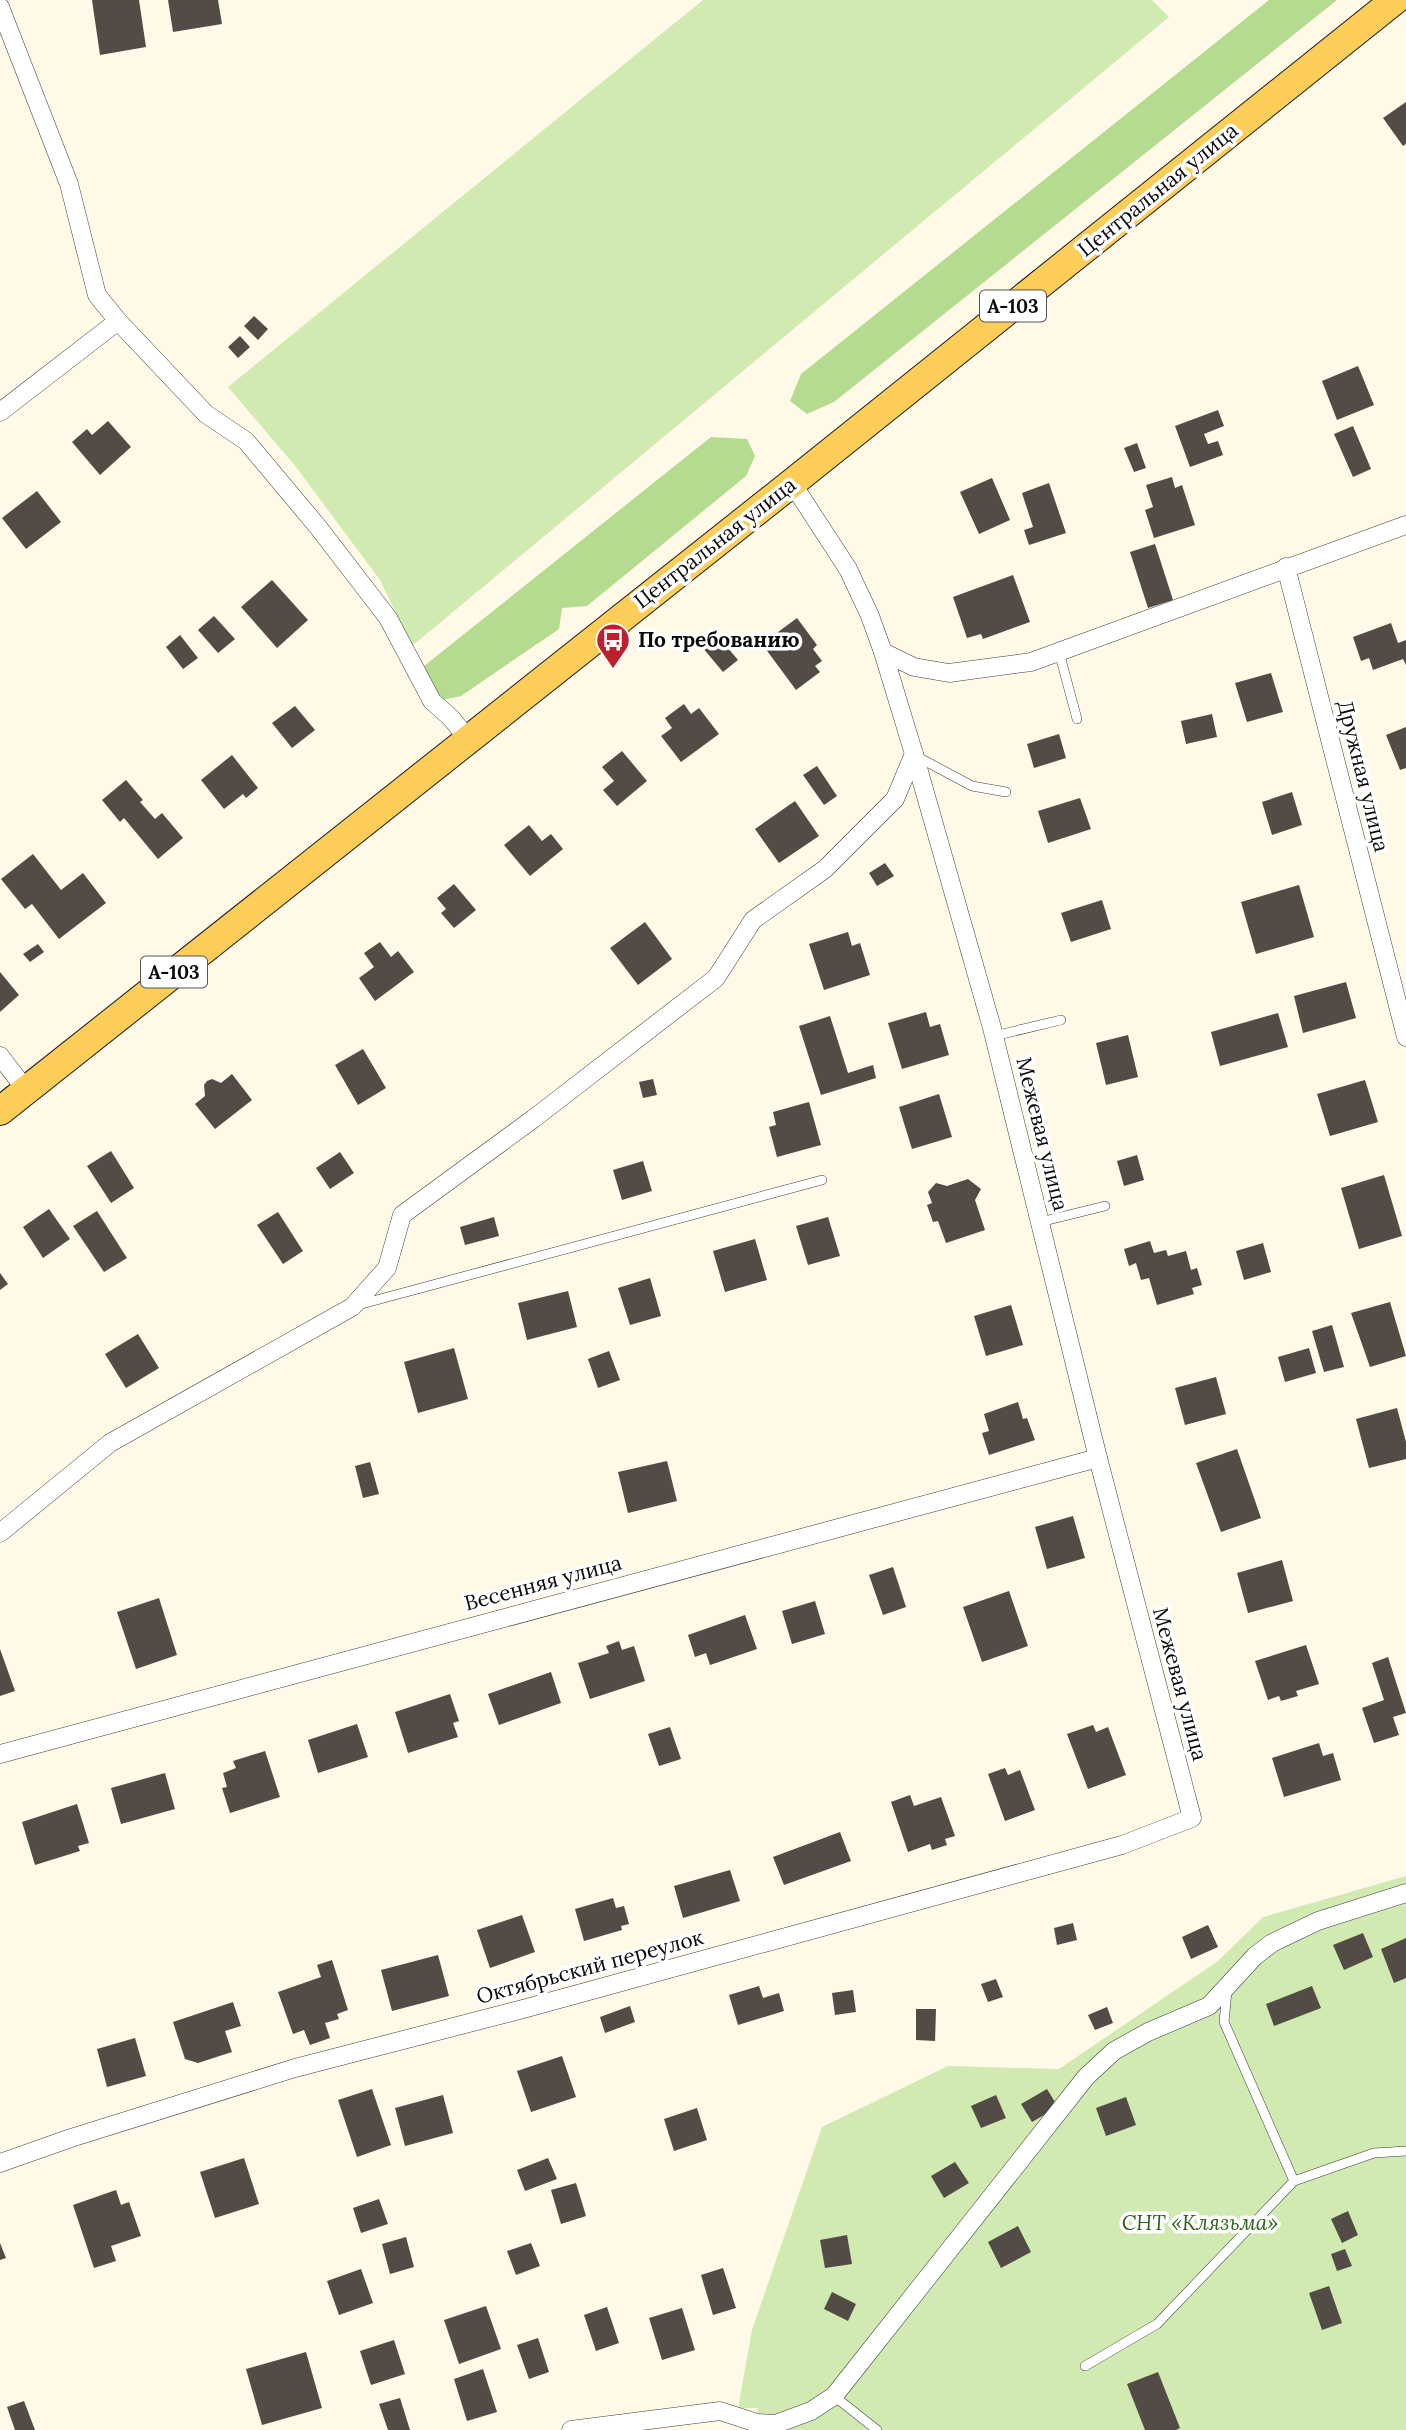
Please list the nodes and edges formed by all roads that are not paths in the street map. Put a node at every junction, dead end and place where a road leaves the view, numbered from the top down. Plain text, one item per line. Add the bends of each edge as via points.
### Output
1 (1395, 0) edge
2 (0, 7) edge
3 (118, 321) junction
4 (0, 412) edge
5 (792, 483) junction
6 (1406, 525) edge
7 (1286, 567) junction
8 (883, 652) junction
9 (1059, 652) junction
10 (1077, 719) dead end
11 (468, 740) junction
12 (914, 754) junction
13 (1006, 792) dead end
14 (1060, 1020) dead end
15 (994, 1036) junction
16 (1406, 1037) edge
17 (0, 1056) edge
18 (26, 1090) junction
19 (0, 1111) edge
20 (822, 1180) dead end
21 (1105, 1206) dead end
22 (1040, 1222) junction
23 (352, 1307) junction
24 (1098, 1458) junction
25 (0, 1533) edge
26 (0, 1754) edge
27 (1192, 1818) joint
28 (1406, 1893) edge
29 (1227, 1988) junction
30 (1406, 2151) edge
31 (0, 2163) edge
32 (1294, 2180) junction
33 (1085, 2366) dead end
34 (834, 2396) junction
35 (571, 2430) edge
36 (877, 2430) edge

1 - 5 main road, Центральная улица / А-103
2 - 3 street via 69,184 97,295
3 - 4 street
3 - 11 street via 206,414 246,441 318,527 388,618 432,701
5 - 8 street, Межевая улица via 848,569
5 - 11 main road, Центральная улица / А-103
6 - 7 street
7 - 9 street
7 - 16 street, Дружная улица
8 - 9 street via 914,667 949,673 1031,662
8 - 12 street, Межевая улица
9 - 10 lane
11 - 18 main road, Центральная улица / А-103
12 - 13 lane via 972,786
12 - 15 street, Межевая улица
12 - 23 street via 895,799 825,869 754,920 716,978 402,1215 387,1268
14 - 15 lane
15 - 22 street, Межевая улица
17 - 18 street
18 - 19 main road, Центральная улица / А-103
20 - 23 lane
21 - 22 lane
22 - 24 street, Межевая улица
23 - 25 street via 110,1443
24 - 26 street, Весенняя улица
24 - 27 street, Межевая улица
27 - 31 street, Октябрьский переулок via 1109,1849 295,2068
28 - 29 street via 1318,1921 1272,1942
29 - 32 lane via 1224,2022
29 - 34 street via 1209,2006 1114,2051 1086,2077
30 - 32 lane via 1374,2153
32 - 33 lane via 1157,2324
34 - 35 street via 811,2412 776,2424 720,2411
34 - 36 lane

